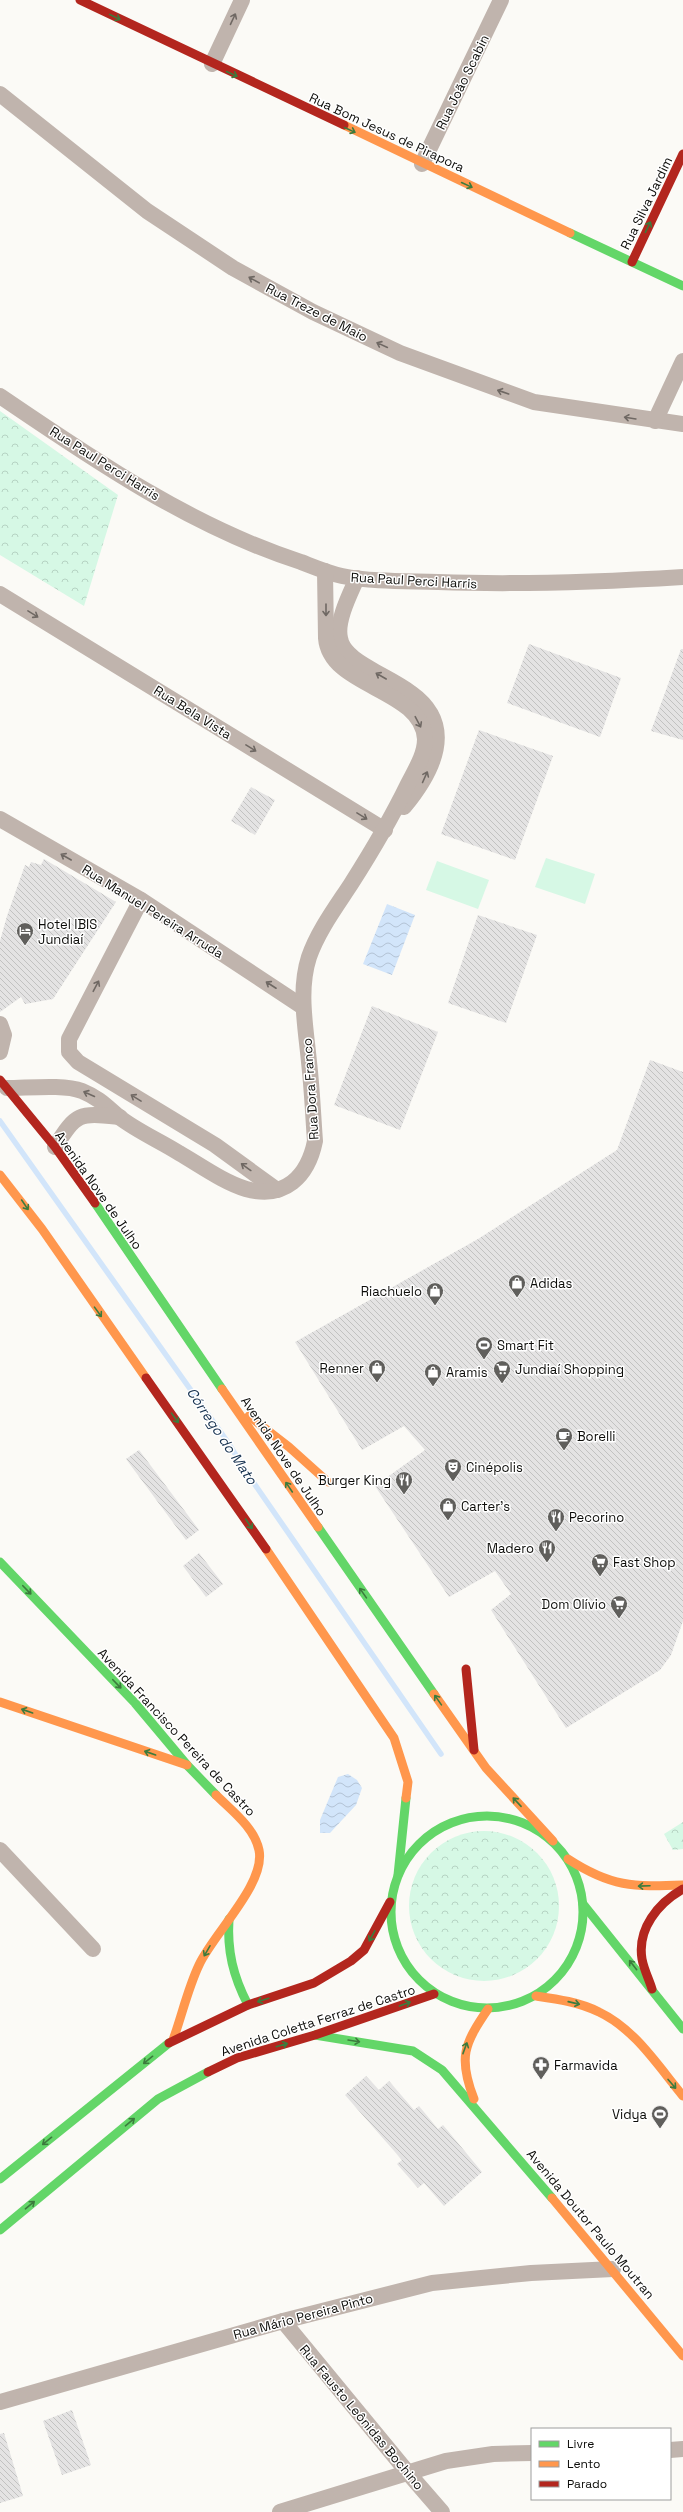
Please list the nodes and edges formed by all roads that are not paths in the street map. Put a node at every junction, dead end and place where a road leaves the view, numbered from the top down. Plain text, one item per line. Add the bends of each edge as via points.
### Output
1 (82, 0) edge
2 (242, 0) edge
3 (501, 0) edge
4 (212, 64) junction
5 (0, 94) edge
6 (683, 154) edge
7 (422, 164) junction
8 (632, 262) junction
9 (683, 286) edge
10 (683, 361) edge
11 (0, 396) edge
12 (655, 422) junction
13 (683, 424) edge
14 (325, 571) junction
15 (683, 577) edge
16 (357, 578) junction
17 (0, 594) edge
18 (0, 819) edge
19 (385, 830) junction
20 (141, 900) junction
21 (303, 1007) junction
22 (0, 1024) edge
23 (0, 1052) edge
24 (3, 1084) edge
25 (120, 1117) junction
26 (55, 1147) junction
27 (0, 1175) edge
28 (277, 1190) junction
29 (234, 1404) junction
30 (328, 1482) dead end
31 (0, 1562) edge
32 (466, 1669) dead end
33 (0, 1702) edge
34 (475, 1753) junction
35 (187, 1765) junction
36 (553, 1841) junction
37 (0, 1850) edge
38 (568, 1859) junction
39 (398, 1875) junction
40 (683, 1885) edge
41 (683, 1889) edge
42 (390, 1902) junction
43 (584, 1904) junction
44 (229, 1919) junction
45 (93, 1949) dead end
46 (652, 1989) junction
47 (434, 1994) junction
48 (536, 1996) junction
49 (248, 2006) junction
50 (488, 2009) junction
51 (683, 2029) edge
52 (315, 2035) junction
53 (173, 2040) junction
54 (683, 2096) edge
55 (479, 2111) junction
56 (0, 2179) edge
57 (0, 2230) edge
58 (613, 2269) junction
59 (283, 2321) junction
60 (683, 2356) edge
61 (0, 2402) edge
62 (683, 2449) edge
63 (671, 2450) edge
64 (531, 2453) edge
65 (409, 2474) junction
66 (280, 2512) edge
67 (442, 2512) edge

1 -> 4 main road, Rua Bom Jesus de Pirapora
4 -> 2 street
3 - 7 street, Rua João Scabin
4 -> 7 main road, Rua Bom Jesus de Pirapora
12 -> 5 street, Rua Treze de Maio via 534,402 400,353 313,312 233,268 147,211
8 -> 6 main road, Rua Silva Jardim
7 -> 8 main road, Rua Bom Jesus de Pirapora
8 - 9 main road, Rua Bom Jesus de Pirapora
10 - 12 street
11 - 14 street, Rua Paul Perci Harris via 137,484 206,524 276,554
12 - 13 street, Rua Treze de Maio
14 - 16 street, Rua Paul Perci Harris
14 -> 19 street, Rua Dora Franco via 327,650 342,668 384,692 414,715 425,739 422,756
15 - 16 street, Rua Paul Perci Harris via 608,582 471,583
19 -> 16 street, Rua Dora Franco via 421,786 433,759 437,726 430,711 411,693 359,662 346,651 340,639 343,611
17 -> 19 street, Rua Bela Vista
20 -> 18 street, Rua Manuel Pereira Arruda
19 - 21 street, Rua Dora Franco via 318,937 308,965
21 -> 20 street, Rua Manuel Pereira Arruda
28 -> 20 street via 215,1145 78,1062 68,1047 78,1021
21 - 28 street, Rua Dora Franco via 315,1141 311,1159 303,1173
22 - 23 street via 4,1035
25 -> 24 street via 101,1100 81,1090
24 - 26 main road, Avenida Nove de Julho
25 - 26 street via 83,1115 74,1120
25 - 28 street via 233,1183 259,1191
26 - 29 main road, Avenida Nove de Julho
27 -> 39 main road via 20,1198 79,1286 197,1448 394,1738 408,1782
29 - 30 main road via 289,1447
34 -> 29 main road, Avenida Nove de Julho
31 -> 35 main road, Avenida Francisco Pereira de Castro via 135,1703
32 - 34 main road
35 -> 33 main road
36 -> 34 main road, Avenida Nove de Julho
35 - 44 main road, Avenida Francisco Pereira de Castro via 252,1832 259,1852 257,1870 245,1897
36 - 38 main road
36 - 39 main road via 532,1826 507,1817 480,1815 454,1821 430,1833 411,1852
37 - 45 street
40 -> 38 main road via 627,1886 593,1876
38 - 43 main road via 578,1880
39 - 42 main road
41 - 46 main road via 671,1894 648,1922 642,1958
42 - 47 main road via 391,1931 400,1955 412,1973
42 -> 49 main road via 364,1950 351,1961 314,1983
46 -> 43 main road
43 - 48 main road via 582,1930 568,1964 554,1982
44 - 49 main road via 229,1961 234,1980
44 -> 53 main road, Avenida Francisco Pereira de Castro via 199,1965
46 - 51 main road
47 - 50 main road via 469,2008
52 -> 47 main road, Avenida Coletta Ferraz de Castro
48 - 50 main road via 513,2006
48 -> 54 main road via 579,2004 606,2015 624,2028
49 - 53 main road
55 -> 50 main road via 465,2079 462,2062 468,2042
52 -> 55 main road via 413,2052 442,2070
57 -> 52 main road, Avenida Coletta Ferraz de Castro via 158,2099 176,2087 238,2058
53 -> 56 main road
55 - 58 main road, Avenida Doutor Paulo Moutran
58 - 59 street, Rua Mário Pereira Pinto via 432,2283
58 - 60 main road, Avenida Doutor Paulo Moutran
59 - 61 street, Rua Mário Pereira Pinto
59 - 65 street, Rua Fausto Leônidas Bochino
62 - 63 street
64 - 65 street via 470,2456
65 - 66 street
65 - 67 street, Rua Fausto Leônidas Bochino

